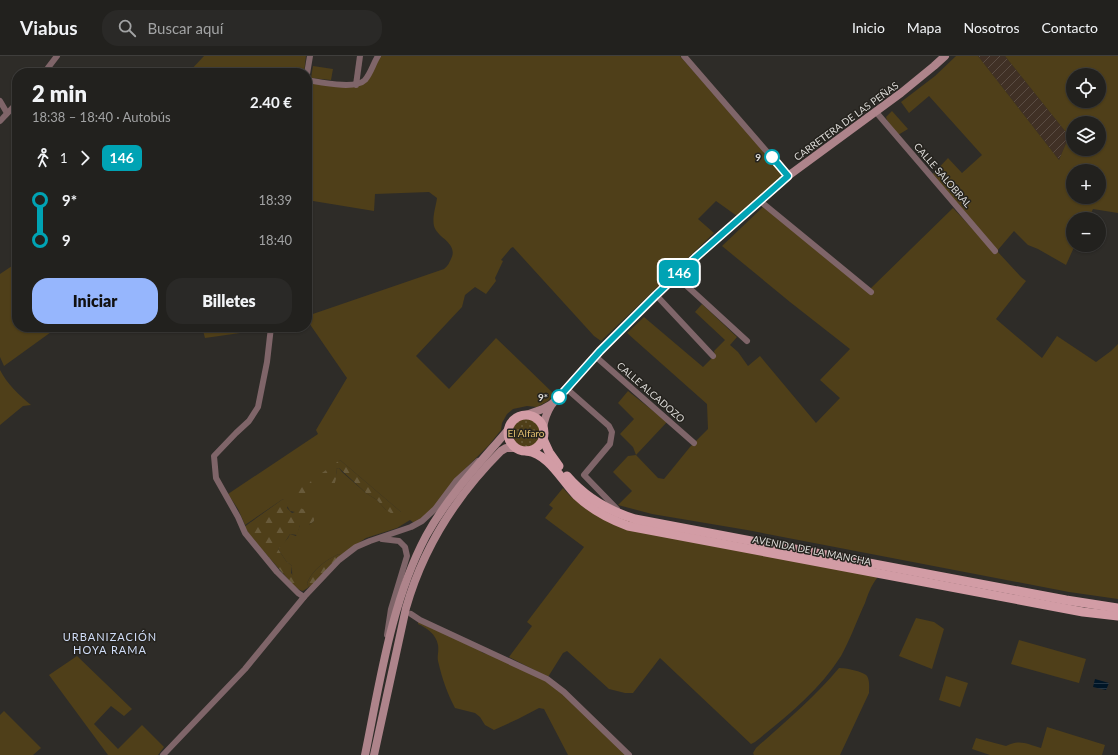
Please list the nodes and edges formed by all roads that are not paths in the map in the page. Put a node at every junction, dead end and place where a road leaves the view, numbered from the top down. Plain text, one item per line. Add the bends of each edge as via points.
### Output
1 (57, 56) edge
2 (310, 56) edge
3 (360, 56) edge
4 (378, 56) edge
5 (684, 56) edge
6 (945, 56) edge
7 (48, 68) edge
8 (308, 68) edge
9 (312, 81) edge
10 (356, 85) junction
11 (0, 101) edge
12 (12, 108) edge
13 (876, 112) junction
14 (7, 113) junction
15 (0, 121) edge
16 (788, 176) junction
17 (760, 201) junction
18 (995, 250) dead end
19 (676, 276) junction
20 (871, 292) dead end
21 (656, 295) junction
22 (270, 332) edge
23 (747, 341) dead end
24 (596, 356) junction
25 (714, 356) dead end
26 (567, 389) junction
27 (552, 404) junction
28 (526, 415) junction
29 (543, 429) junction
30 (508, 430) junction
31 (694, 443) dead end
32 (546, 446) junction
33 (515, 448) junction
34 (527, 451) junction
35 (488, 453) junction
36 (617, 509) dead end
37 (370, 541) junction
38 (304, 598) junction
39 (1118, 608) edge
40 (411, 614) dead end
41 (1118, 616) edge
42 (386, 655) junction
43 (163, 755) edge
44 (365, 755) edge
45 (374, 755) edge
46 (628, 755) edge

1 - 7 street
2 - 8 street
3 - 10 street
4 - 10 street via 364,82
5 - 16 street
6 - 13 main road, CARRETERA DE LAS PEÑAS
9 - 10 street
11 - 14 street
12 - 14 street
13 - 16 main road, CARRETERA DE LAS PEÑAS
13 - 18 street, CALLE SALOBRAL
14 - 15 street
16 - 17 main road, CARRETERA DE LAS PEÑAS
17 - 19 main road, CARRETERA DE LAS PEÑAS
17 - 20 street
19 - 21 main road, CARRETERA DE LAS PEÑAS
19 - 23 street
21 - 24 main road, CARRETERA DE LAS PEÑAS
21 - 25 street
22 - 38 street via 258,407 249,421 214,456 216,478 245,533 277,572
24 - 26 main road, CARRETERA DE LAS PEÑAS
24 - 31 street, CALLE ALCADOZO
26 - 27 main road, CARRETERA DE LAS PEÑAS
26 - 36 street via 612,432 610,444 584,475
27 - 28 main road
27 - 29 main road
28 - 29 main road via 538,420
28 - 30 main road via 516,417
29 - 32 main road
30 - 33 main road via 508,438
30 - 35 main road
32 - 34 main road
32 - 39 main road, AVENIDA DE LA MANCHA via 571,481 614,512 635,519
33 - 34 main road
33 - 45 main road via 501,451 473,483 451,512 426,556 406,608
34 - 41 main road, AVENIDA DE LA MANCHA via 538,454 548,462 567,485 590,506 628,526 1084,612
35 - 37 street via 471,466 422,521
35 - 42 main road via 448,502 424,541 404,586
37 - 38 street via 343,556
37 - 42 street via 383,538 395,540 405,547 407,552 407,561 390,614
38 - 43 street via 245,668
40 - 46 street via 546,679 564,692
42 - 44 main road

